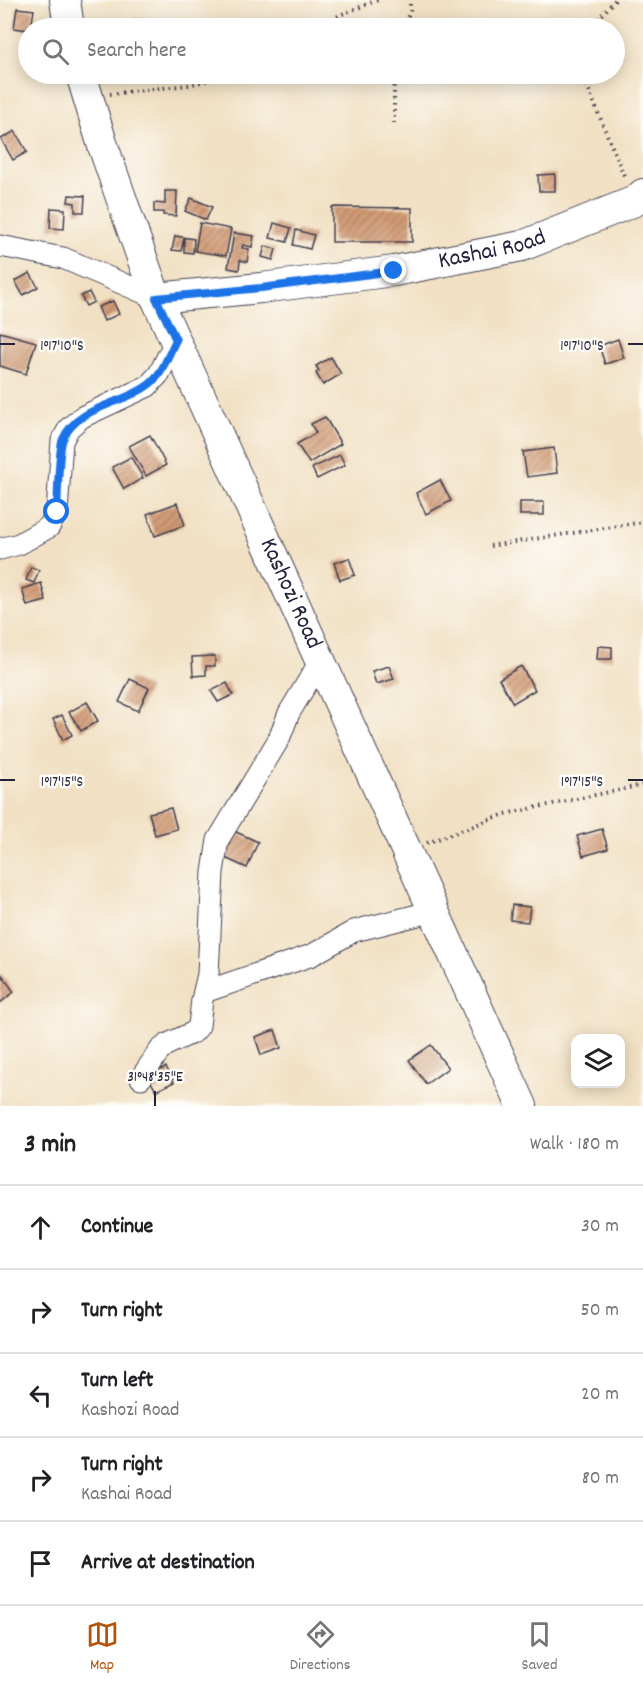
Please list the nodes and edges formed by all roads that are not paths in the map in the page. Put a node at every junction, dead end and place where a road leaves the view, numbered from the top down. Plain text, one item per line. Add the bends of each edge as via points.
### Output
1 (65, 0) edge
2 (68, 18) edge
3 (85, 85) edge
4 (639, 197) edge
5 (0, 246) edge
6 (156, 298) junction
7 (176, 340) junction
8 (0, 549) edge
9 (321, 660) junction
10 (434, 911) junction
11 (204, 992) junction
12 (141, 1078) dead end
13 (522, 1106) edge

1 - 2 main road
3 - 6 main road, Kashozi Road
4 - 6 main road, Kashai Road via 522,246 394,271
5 - 6 street via 63,258
6 - 7 main road, Kashozi Road
7 - 8 street via 159,374 148,386 82,417 69,429 62,441 57,512 49,527 19,544
7 - 9 main road, Kashozi Road
9 - 10 main road, Kashozi Road
9 - 11 street via 218,840
10 - 11 street via 354,931 312,955
10 - 13 main road, Kashozi Road
11 - 12 street via 199,1026 160,1050

